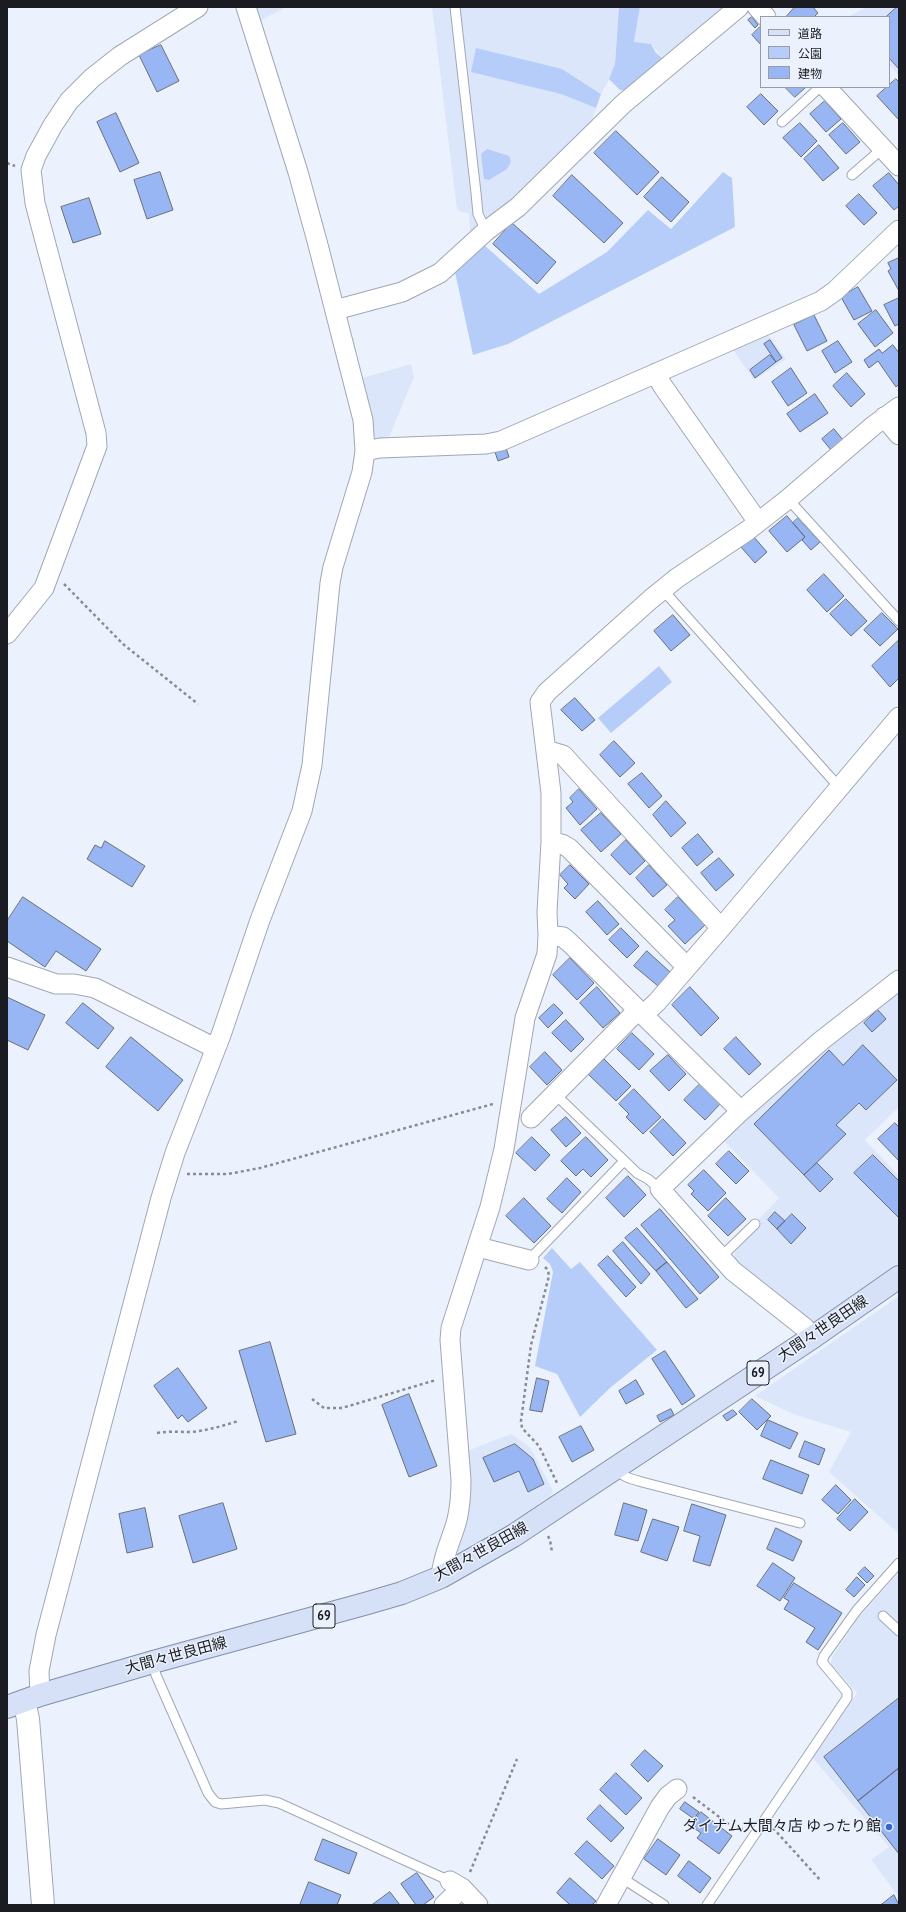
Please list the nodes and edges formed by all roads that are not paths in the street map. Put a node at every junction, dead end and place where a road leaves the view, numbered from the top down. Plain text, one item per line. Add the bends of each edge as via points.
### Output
1 (198, 7) edge
2 (246, 7) edge
3 (456, 7) edge
4 (739, 7) edge
5 (757, 7) edge
6 (765, 16) edge
7 (819, 88) edge
8 (827, 88) edge
9 (782, 122) dead end
10 (883, 148) junction
11 (899, 166) edge
12 (852, 175) dead end
13 (899, 230) edge
14 (486, 231) junction
15 (335, 310) junction
16 (656, 373) junction
17 (892, 412) edge
18 (899, 435) edge
19 (365, 452) junction
20 (788, 499) junction
21 (758, 522) junction
22 (663, 590) junction
23 (899, 621) edge
24 (7, 634) edge
25 (899, 717) edge
26 (546, 750) junction
27 (839, 787) junction
28 (551, 842) junction
29 (721, 928) junction
30 (548, 934) junction
31 (7, 967) edge
32 (687, 967) junction
33 (899, 980) edge
34 (641, 1013) junction
35 (215, 1048) junction
36 (555, 1094) junction
37 (741, 1111) junction
38 (531, 1118) dead end
39 (624, 1161) junction
40 (660, 1189) junction
41 (755, 1224) dead end
42 (478, 1247) junction
43 (720, 1258) junction
44 (529, 1260) joint
45 (899, 1277) edge
46 (813, 1337) junction
47 (616, 1468) junction
48 (800, 1523) dead end
49 (899, 1563) edge
50 (441, 1577) junction
51 (883, 1616) dead end
52 (899, 1631) edge
53 (153, 1662) junction
54 (24, 1701) edge
55 (677, 1789) dead end
56 (622, 1878) junction
57 (456, 1885) junction
58 (43, 1905) edge
59 (444, 1905) edge
60 (478, 1905) edge
61 (606, 1905) edge
62 (664, 1905) edge
63 (707, 1905) edge

1 - 24 street via 120,56 92,78 69,101 53,125 31,170 35,203 96,433 96,446 44,588
2 - 15 street via 298,172
3 - 14 lane via 476,200 478,214
4 - 14 street via 623,104 518,207
5 - 6 street
7 - 9 lane
8 - 10 street
10 - 11 street
10 - 12 lane
13 - 16 street via 825,299
14 - 15 street via 430,279 402,292
15 - 19 street via 363,420
16 - 19 street via 502,441 486,444 380,448
16 - 21 street
17 - 18 street
17 - 20 street
19 - 35 street via 362,472 330,582 312,765 302,811
20 - 21 street
20 - 23 lane
21 - 22 street
22 - 26 street via 543,697 540,709
22 - 27 lane
25 - 27 street
26 - 28 street via 551,793
26 - 29 street via 563,755
27 - 29 street
28 - 30 street via 546,912
28 - 32 street via 569,848
29 - 32 street
30 - 34 street via 563,937
30 - 42 street via 545,963 525,1018 490,1208
31 - 35 street via 56,984 95,988
32 - 34 street via 657,1002
33 - 37 street via 822,1040
34 - 36 street
34 - 37 street
35 - 54 street via 169,1172 46,1635 39,1671
36 - 38 street
36 - 39 lane
37 - 40 street
39 - 40 lane
39 - 44 lane
40 - 43 street
41 - 43 lane
42 - 44 street
42 - 50 street via 451,1328 452,1375 461,1480 456,1521 444,1557
43 - 46 street
45 - 46 main road, 大間々世良田線 / 69
46 - 47 main road, 大間々世良田線 / 69
47 - 48 lane via 620,1474 642,1482
47 - 50 main road, 大間々世良田線 / 69 via 507,1540
49 - 63 lane via 857,1610 824,1656 822,1662 847,1692 847,1698
50 - 53 main road, 大間々世良田線 / 69 via 402,1593
51 - 52 lane
53 - 54 main road, 大間々世良田線 / 69
53 - 57 lane via 156,1675 208,1793 215,1802 221,1804 265,1800 279,1803
54 - 58 street via 29,1727
55 - 56 street via 660,1806
56 - 61 street
56 - 62 lane
57 - 59 street
57 - 60 street

